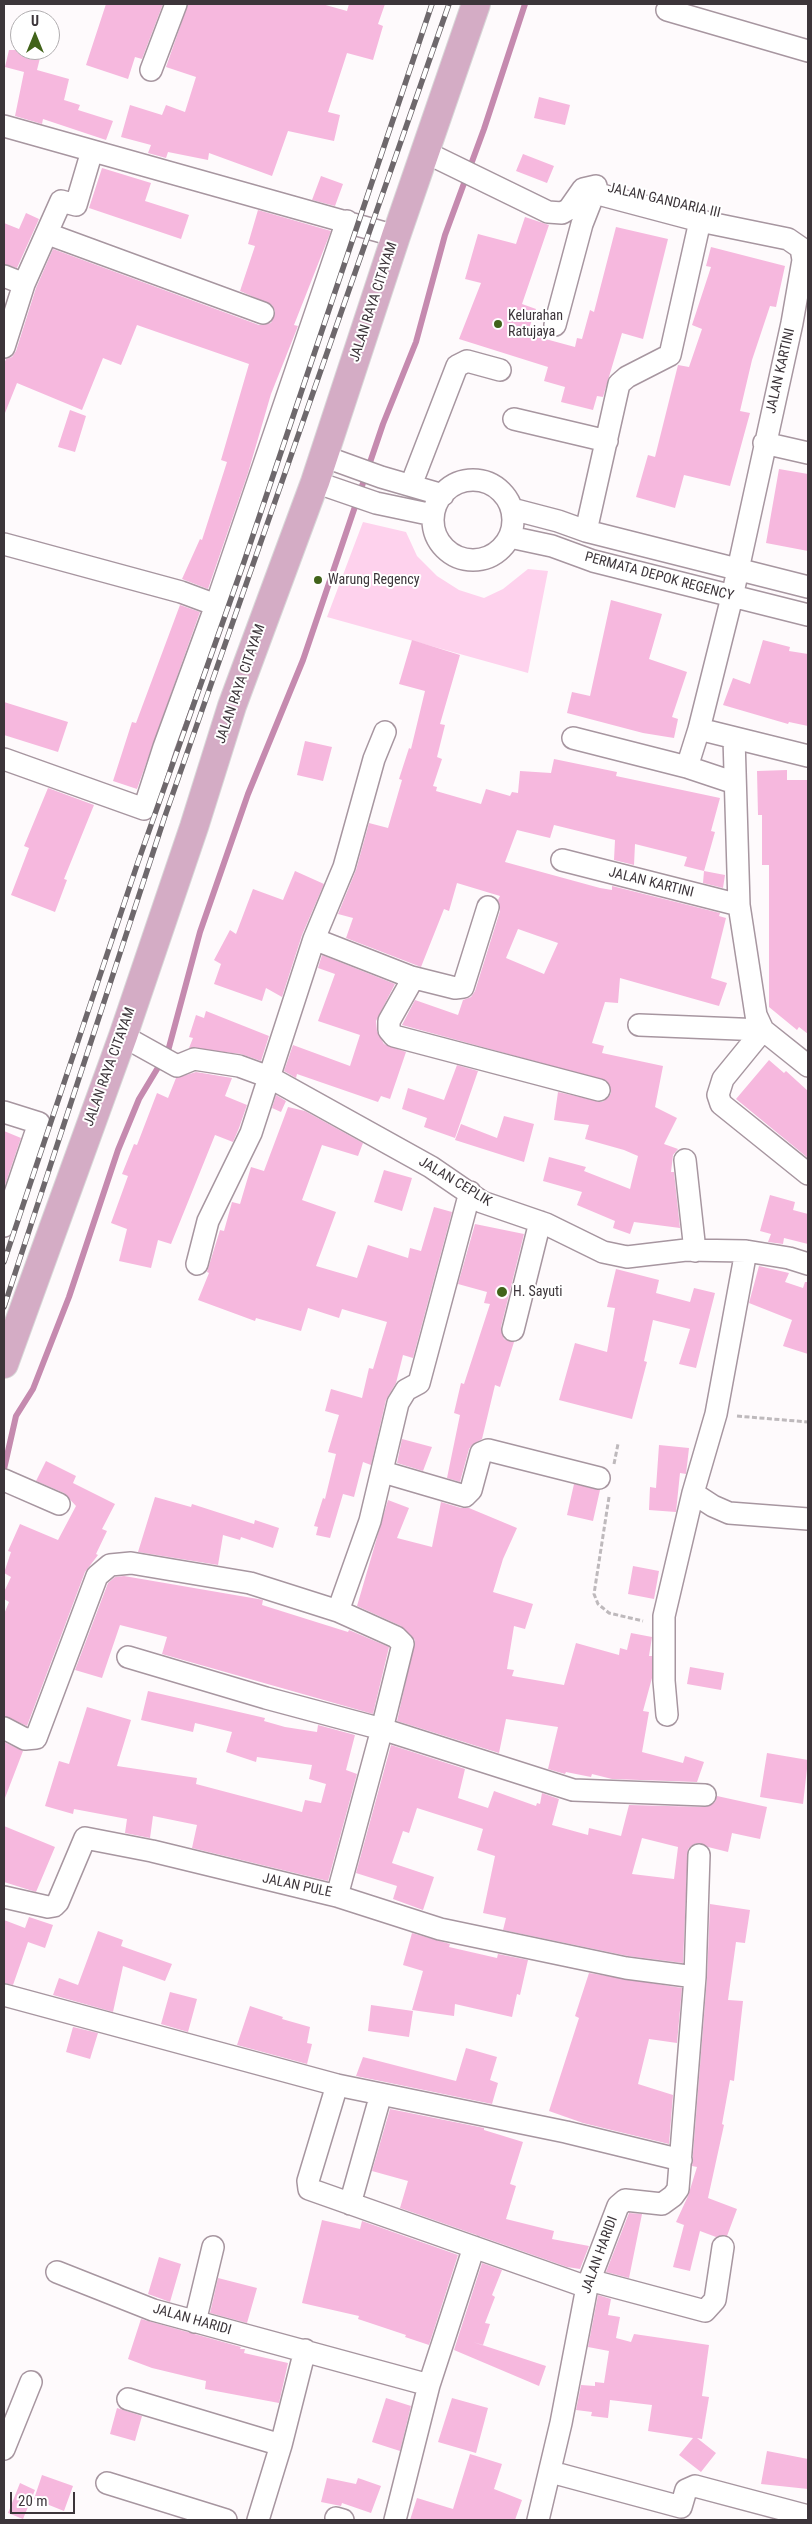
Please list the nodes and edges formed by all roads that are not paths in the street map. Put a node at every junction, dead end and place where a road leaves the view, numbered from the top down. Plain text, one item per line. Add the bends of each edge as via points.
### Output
1 (176, 4) edge
2 (476, 4) edge
3 (667, 10) dead end
4 (808, 51) edge
5 (151, 70) dead end
6 (4, 126) edge
7 (92, 151) junction
8 (425, 152) junction
9 (347, 221) junction
10 (700, 221) junction
11 (808, 233) edge
12 (48, 234) junction
13 (396, 236) junction
14 (4, 276) edge
15 (24, 284) junction
16 (263, 313) dead end
17 (800, 324) edge
18 (555, 326) dead end
19 (4, 346) edge
20 (500, 370) dead end
21 (514, 419) dead end
22 (606, 442) junction
23 (764, 442) junction
24 (808, 453) edge
25 (334, 460) junction
26 (411, 485) junction
27 (325, 486) junction
28 (443, 495) junction
29 (512, 509) junction
30 (433, 516) junction
31 (586, 531) junction
32 (510, 537) junction
33 (4, 544) edge
34 (738, 570) junction
35 (808, 587) edge
36 (732, 597) junction
37 (216, 604) junction
38 (808, 615) edge
39 (699, 730) junction
40 (384, 732) dead end
41 (573, 738) dead end
42 (734, 738) junction
43 (808, 756) edge
44 (4, 759) edge
45 (687, 767) junction
46 (735, 783) junction
47 (562, 860) dead end
48 (740, 906) junction
49 (488, 907) dead end
50 (314, 939) junction
51 (412, 977) junction
52 (639, 1025) dead end
53 (763, 1030) junction
54 (132, 1042) junction
55 (808, 1066) edge
56 (268, 1077) junction
57 (599, 1090) dead end
58 (4, 1112) edge
59 (684, 1160) dead end
60 (808, 1174) edge
61 (470, 1192) junction
62 (540, 1222) junction
63 (4, 1226) edge
64 (695, 1250) junction
65 (746, 1251) junction
66 (197, 1264) dead end
67 (808, 1264) edge
68 (513, 1330) dead end
69 (4, 1364) edge
70 (383, 1472) junction
71 (607, 1481) road end
72 (8, 1482) edge
73 (693, 1493) junction
74 (59, 1504) dead end
75 (808, 1519) edge
76 (338, 1612) junction
77 (128, 1657) dead end
78 (666, 1715) dead end
79 (4, 1728) edge
80 (382, 1729) junction
81 (705, 1795) dead end
82 (698, 1855) dead end
83 (337, 1896) junction
84 (4, 1897) edge
85 (694, 1977) junction
86 (4, 1995) edge
87 (381, 2094) junction
88 (334, 2095) dead end
89 (681, 2160) junction
90 (350, 2204) junction
91 (213, 2247) dead end
92 (723, 2247) dead end
93 (474, 2248) junction
94 (57, 2272) dead end
95 (588, 2284) junction
96 (194, 2322) junction
97 (305, 2350) junction
98 (31, 2382) dead end
99 (429, 2385) junction
100 (128, 2399) dead end
101 (281, 2445) junction
102 (4, 2450) edge
103 (550, 2472) junction
104 (107, 2483) dead end
105 (808, 2516) edge
106 (226, 2520) edge
107 (258, 2520) edge
108 (395, 2520) edge
109 (538, 2520) edge

1 - 5 street
2 - 8 main road, JALAN RAYA CITAYAM
3 - 4 street
6 - 7 street
7 - 9 street
7 - 12 street via 76,205 61,201
8 - 11 street, JALAN GANDARIA III via 548,212 569,210 583,189 595,185
8 - 13 main road, JALAN RAYA CITAYAM
9 - 13 street
9 - 37 street
10 - 17 street, JALAN KARTINI via 788,239 801,248
10 - 18 street, JALAN KARTINI via 593,196 582,224
10 - 22 street via 670,355 627,377 620,384
12 - 15 street
12 - 16 street
13 - 25 main road, JALAN RAYA CITAYAM
14 - 15 street
15 - 19 street
17 - 23 street, JALAN KARTINI
20 - 26 street via 467,361 457,366
21 - 22 street
22 - 31 street
23 - 24 street
23 - 34 street, JALAN KARTINI
25 - 26 street
25 - 27 main road, JALAN RAYA CITAYAM
26 - 28 street
27 - 30 street
27 - 54 main road, JALAN RAYA CITAYAM via 232,706
28 - 29 street via 463,482 488,483 502,494
28 - 30 street
29 - 31 street, PERMATA DEPOK REGENCY
29 - 32 street
30 - 32 street via 438,540 456,557 468,560 487,558 503,547
31 - 34 street, PERMATA DEPOK REGENCY
32 - 36 street, PERMATA DEPOK REGENCY
33 - 37 street
34 - 35 street, PERMATA DEPOK REGENCY
34 - 36 street, JALAN KARTINI
36 - 38 street, PERMATA DEPOK REGENCY
36 - 39 street, JALAN KARTINI
37 - 44 street via 144,809
39 - 42 street
39 - 45 street
40 - 50 street via 344,867
41 - 45 street
42 - 43 street
42 - 46 street
45 - 46 street
46 - 48 street
47 - 48 street, JALAN KARTINI
48 - 53 street via 756,1015
49 - 51 street via 463,987 455,988
50 - 51 street
50 - 56 street
51 - 57 street via 389,1021 389,1030 394,1036
52 - 53 street
53 - 55 street
53 - 60 street via 723,1079 718,1095 721,1104
54 - 56 street, JALAN CEPLIK via 177,1066 194,1059 239,1066
54 - 69 main road, JALAN RAYA CITAYAM
56 - 61 street, JALAN CEPLIK
56 - 66 street via 250,1133 208,1221
58 - 63 street via 39,1123
59 - 64 street
61 - 62 street, JALAN CEPLIK via 482,1202
61 - 70 street via 419,1383 406,1390 398,1403
62 - 64 street, JALAN CEPLIK via 603,1252 627,1257
62 - 68 street
64 - 65 street, JALAN CEPLIK
65 - 67 street, JALAN CEPLIK
65 - 73 street via 716,1414
70 - 71 street via 465,1496 471,1490 481,1453 488,1450
70 - 76 street via 370,1521
72 - 74 street
73 - 75 street via 729,1513
73 - 78 street via 664,1616
76 - 79 street via 250,1584 131,1563 110,1566 97,1576 36,1738 25,1739
76 - 80 street, JALAN PULE via 396,1637 403,1644
77 - 80 street
80 - 81 street via 573,1790
80 - 83 street, JALAN PULE
82 - 85 street, JALAN HARIDI
83 - 84 street, JALAN PULE via 85,1838 54,1906
83 - 85 street via 440,1929 626,1968
85 - 89 street, JALAN HARIDI
86 - 87 street
87 - 89 street via 566,2132
87 - 90 street
88 - 90 street via 308,2181 309,2188
89 - 95 street, JALAN HARIDI via 678,2189 673,2196 662,2204 625,2200 618,2206
90 - 93 street
91 - 96 street
92 - 95 street via 715,2300 705,2311
93 - 95 street
93 - 99 street
94 - 96 street, JALAN HARIDI via 153,2310
95 - 103 street, JALAN HARIDI
96 - 97 street, JALAN HARIDI
97 - 99 street, JALAN HARIDI
97 - 101 street
98 - 102 street
99 - 108 street
100 - 101 street
101 - 107 street
103 - 105 street via 681,2508 686,2490 694,2486
103 - 109 street, JALAN HARIDI
104 - 106 street

